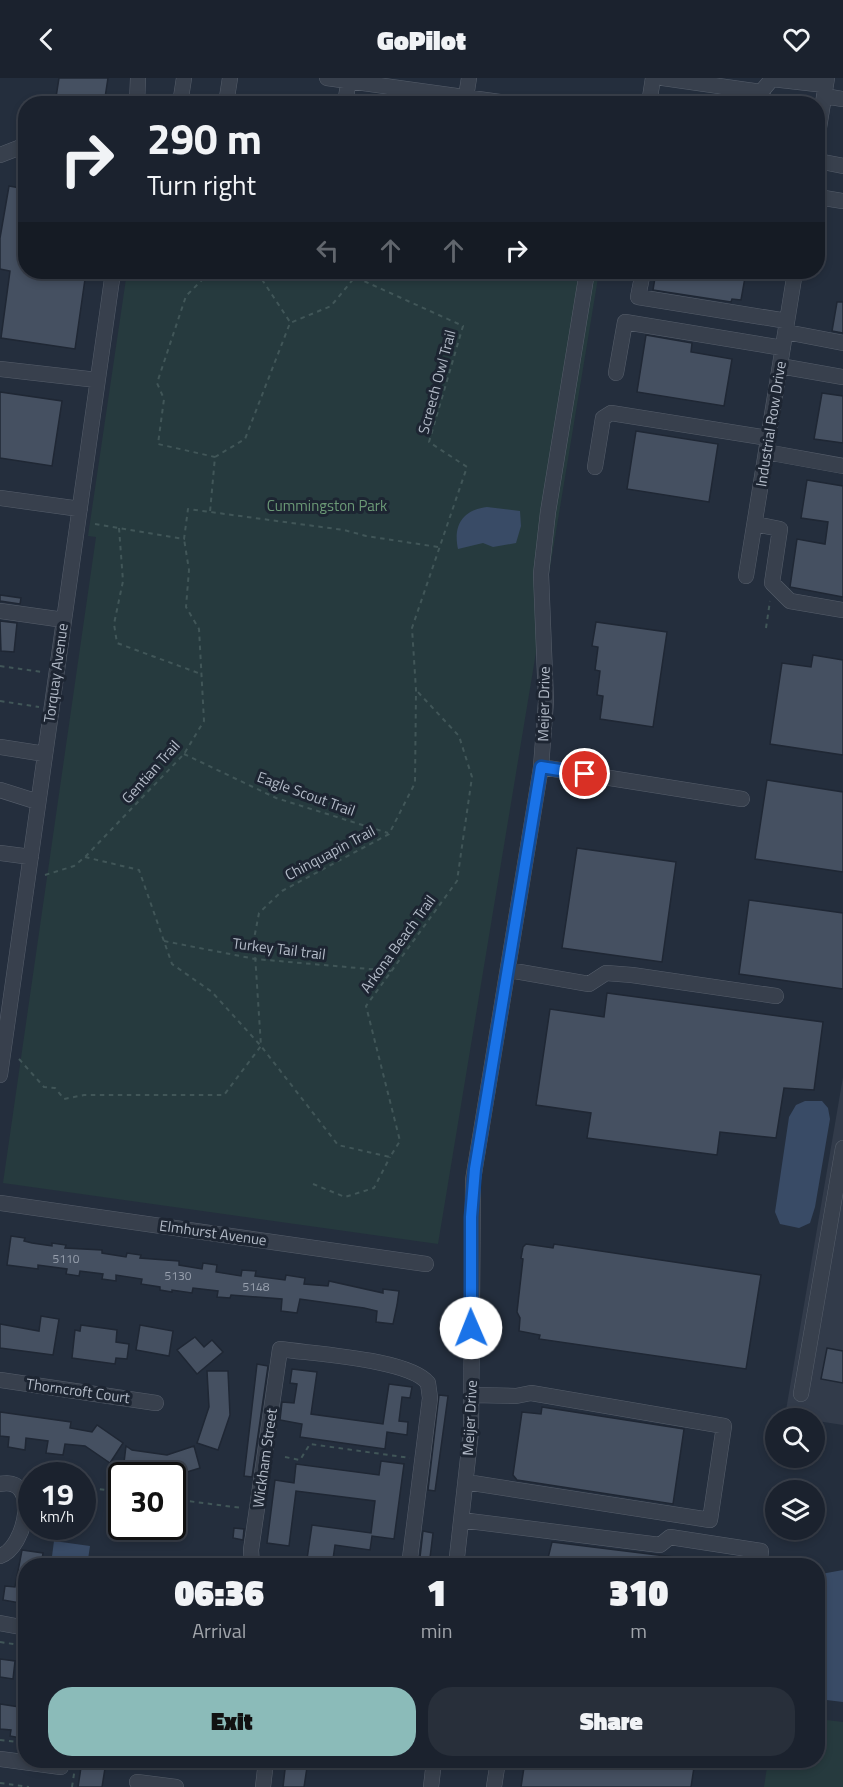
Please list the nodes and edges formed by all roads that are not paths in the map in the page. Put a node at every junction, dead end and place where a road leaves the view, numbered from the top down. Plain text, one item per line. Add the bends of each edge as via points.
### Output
1 (184, 78) edge
2 (230, 78) edge
3 (327, 78) edge
4 (469, 78) edge
5 (653, 78) edge
6 (663, 78) edge
7 (349, 80) edge
8 (825, 86) edge
9 (181, 96) edge
10 (227, 96) edge
11 (346, 96) edge
12 (459, 96) edge
13 (466, 96) edge
14 (650, 96) edge
15 (754, 96) edge
16 (765, 96) edge
17 (843, 99) edge
18 (18, 147) edge
19 (1, 152) edge
20 (825, 162) edge
21 (843, 166) edge
22 (825, 198) edge
23 (843, 201) edge
24 (112, 279) edge
25 (585, 279) edge
26 (642, 279) edge
27 (794, 279) edge
28 (786, 326) junction
29 (843, 343) edge
30 (783, 348) junction
31 (780, 366) junction
32 (0, 369) edge
33 (616, 373) dead end
34 (843, 377) edge
35 (97, 380) junction
36 (767, 445) junction
37 (843, 466) edge
38 (595, 467) dead end
39 (0, 498) edge
40 (80, 508) junction
41 (755, 524) junction
42 (746, 576) dead end
43 (843, 610) edge
44 (0, 611) edge
45 (64, 620) junction
46 (0, 747) edge
47 (45, 754) junction
48 (541, 767) junction
49 (0, 790) edge
50 (742, 799) dead end
51 (38, 802) junction
52 (0, 853) edge
53 (31, 857) junction
54 (508, 970) junction
55 (776, 996) dead end
56 (0, 1075) edge
57 (843, 1148) edge
58 (0, 1203) edge
59 (426, 1264) dead end
60 (0, 1380) edge
61 (801, 1394) dead end
62 (472, 1395) junction
63 (156, 1403) dead end
64 (465, 1482) junction
65 (0, 1484) edge
66 (461, 1520) junction
67 (0, 1556) edge
68 (252, 1558) edge
69 (410, 1558) edge
70 (457, 1558) edge
71 (760, 1558) edge
72 (0, 1623) edge
73 (18, 1626) edge
74 (0, 1759) edge
75 (18, 1761) edge
76 (265, 1768) edge
77 (433, 1768) edge
78 (497, 1768) edge
79 (136, 1782) dead end
80 (176, 1787) edge
81 (263, 1787) edge
82 (431, 1787) edge
83 (494, 1787) edge

1 - 9 street
2 - 10 street
3 - 7 street
4 - 13 street
5 - 14 street
6 - 15 street
7 - 11 street
7 - 12 street
8 - 16 street via 772,79
8 - 17 street
18 - 19 street
20 - 21 street
22 - 23 street
24 - 35 street, Torquay Avenue
25 - 48 street, Meijer Drive via 541,574 546,701
26 - 28 street via 639,297
27 - 28 street, Industrial Row Drive
28 - 29 street
28 - 30 street, Industrial Row Drive
30 - 31 street, Industrial Row Drive
30 - 33 street via 625,322
31 - 34 street
31 - 36 street, Industrial Row Drive
32 - 35 street
35 - 40 street, Torquay Avenue
36 - 37 street
36 - 38 street via 611,413 603,418
36 - 41 street, Industrial Row Drive
39 - 40 street
40 - 45 street, Torquay Avenue
41 - 42 street, Industrial Row Drive
41 - 43 street via 780,529 772,584 790,602
44 - 45 street
45 - 47 street, Torquay Avenue
46 - 47 street
47 - 51 street, Torquay Avenue
48 - 50 street
48 - 54 street, Meijer Drive
49 - 51 street
51 - 53 street, Torquay Avenue
52 - 53 street
53 - 56 street, Torquay Avenue
54 - 55 street via 589,984 606,974 632,975
54 - 62 street, Meijer Drive via 473,1180
57 - 61 street
58 - 59 street, Elmhurst Avenue
60 - 63 street, Thorncroft Court
62 - 64 street, Meijer Drive
62 - 64 street via 531,1393 724,1426 710,1521
64 - 66 street, Meijer Drive
65 - 67 street via 15,1484 23,1489 26,1498 22,1529 10,1550
66 - 70 street, Meijer Drive
66 - 71 street via 660,1545 670,1538 761,1551
68 - 69 street, Wickham Street via 280,1349 393,1365 413,1371 428,1383 430,1398
72 - 73 street
74 - 75 street
76 - 81 street
77 - 82 street
78 - 83 street
79 - 80 street

